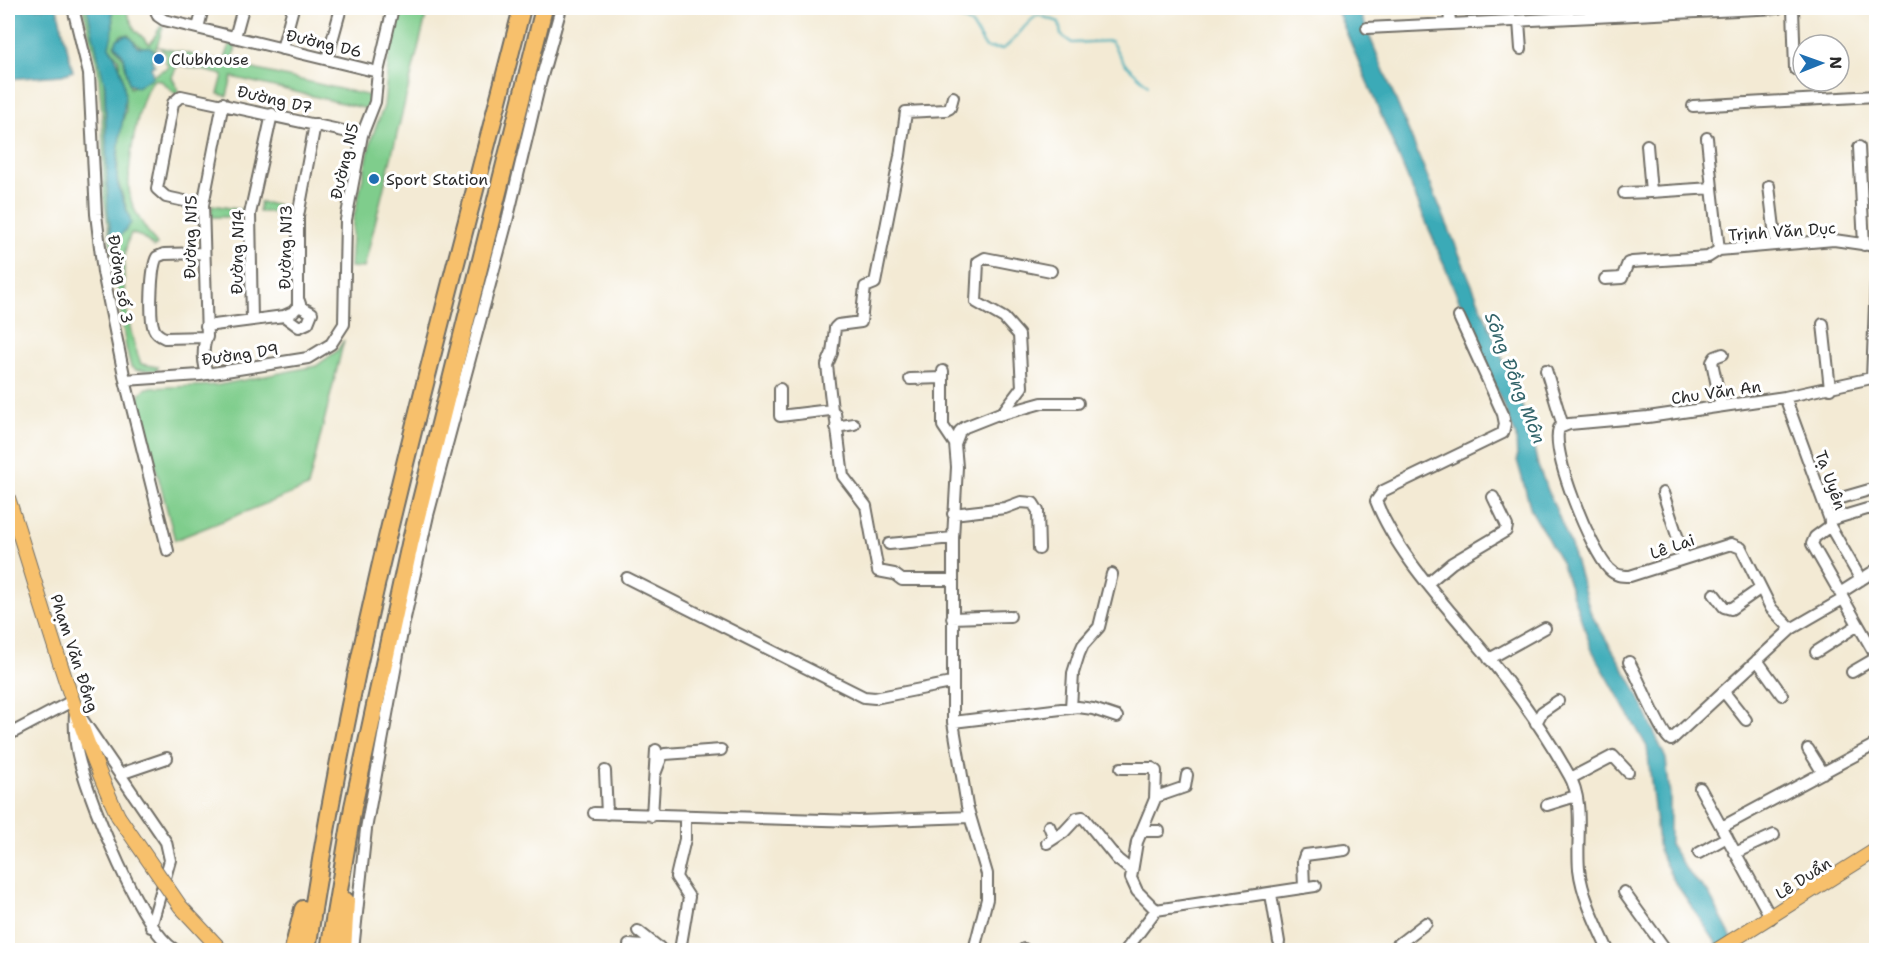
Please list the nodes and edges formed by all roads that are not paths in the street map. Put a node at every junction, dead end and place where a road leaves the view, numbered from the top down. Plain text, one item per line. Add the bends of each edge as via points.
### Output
1 (73, 8) edge
2 (203, 8) edge
3 (243, 8) edge
4 (293, 8) edge
5 (341, 8) edge
6 (393, 8) edge
7 (522, 8) edge
8 (544, 8) edge
9 (561, 8) edge
10 (1449, 8) edge
11 (1778, 8) edge
12 (1793, 8) edge
13 (1724, 9) edge
14 (157, 12) edge
15 (1519, 21) junction
16 (1450, 24) junction
17 (198, 28) junction
18 (1367, 28) dead end
19 (1794, 33) edge
20 (235, 37) junction
21 (282, 49) junction
22 (1521, 49) dead end
23 (327, 59) junction
24 (378, 72) junction
25 (1876, 96) edge
26 (953, 97) dead end
27 (223, 103) junction
28 (1693, 106) dead end
29 (272, 114) junction
30 (315, 124) junction
31 (362, 135) junction
32 (1707, 138) dead end
33 (1647, 144) dead end
34 (1859, 147) dead end
35 (1769, 186) dead end
36 (1712, 188) junction
37 (1651, 192) junction
38 (1624, 194) dead end
39 (203, 205) junction
40 (1776, 245) junction
41 (1864, 245) junction
42 (1876, 246) edge
43 (1719, 250) junction
44 (202, 253) junction
45 (1051, 271) dead end
46 (1605, 279) dead end
47 (1876, 280) edge
48 (299, 301) junction
49 (284, 316) junction
50 (1459, 317) dead end
51 (252, 320) junction
52 (344, 324) joint
53 (1823, 324) dead end
54 (206, 326) junction
55 (207, 338) junction
56 (1723, 354) dead end
57 (1546, 370) dead end
58 (208, 374) junction
59 (1874, 377) edge
60 (910, 379) dead end
61 (125, 380) junction
62 (1830, 388) junction
63 (780, 389) dead end
64 (1785, 398) junction
65 (1078, 403) dead end
66 (1721, 405) junction
67 (832, 410) junction
68 (999, 415) junction
69 (854, 424) dead end
70 (836, 427) junction
71 (1561, 427) junction
72 (955, 444) junction
73 (1876, 488) edge
74 (1663, 493) dead end
75 (1493, 497) dead end
76 (8, 498) edge
77 (1824, 503) junction
78 (1876, 509) edge
79 (953, 514) junction
80 (1830, 523) junction
81 (952, 538) junction
82 (889, 544) dead end
83 (1039, 549) dead end
84 (168, 551) dead end
85 (1684, 557) junction
86 (1876, 570) edge
87 (1112, 574) dead end
88 (627, 578) dead end
89 (952, 580) junction
90 (1861, 580) junction
91 (1428, 583) junction
92 (1761, 588) junction
93 (1714, 594) dead end
94 (1842, 596) junction
95 (1010, 616) dead end
96 (952, 618) junction
97 (1858, 625) junction
98 (1545, 628) dead end
99 (1791, 629) junction
100 (1816, 652) dead end
101 (1876, 657) edge
102 (1489, 659) junction
103 (1757, 660) junction
104 (1629, 662) dead end
105 (1852, 672) dead end
106 (951, 683) junction
107 (1724, 692) junction
108 (1782, 695) dead end
109 (1558, 701) dead end
110 (74, 705) junction
111 (1071, 708) junction
112 (1117, 717) dead end
113 (1746, 720) dead end
114 (953, 722) junction
115 (1536, 723) junction
116 (8, 735) edge
117 (1876, 744) edge
118 (1808, 749) dead end
119 (656, 750) dead end
120 (721, 750) dead end
121 (167, 758) dead end
122 (1121, 768) dead end
123 (605, 771) dead end
124 (1628, 772) dead end
125 (1823, 773) junction
126 (120, 774) junction
127 (655, 774) junction
128 (1187, 776) dead end
129 (1571, 778) junction
130 (1700, 788) dead end
131 (1576, 796) junction
132 (1156, 797) junction
133 (331, 804) junction
134 (1547, 805) dead end
135 (353, 807) junction
136 (594, 813) dead end
137 (607, 814) junction
138 (652, 816) junction
139 (685, 817) junction
140 (970, 817) junction
141 (1062, 821) dead end
142 (1049, 826) dead end
143 (1142, 831) junction
144 (1160, 831) dead end
145 (1725, 832) junction
146 (1774, 834) dead end
147 (1053, 839) junction
148 (1876, 843) edge
149 (1345, 850) dead end
150 (1876, 850) edge
151 (1699, 853) dead end
152 (1735, 853) junction
153 (1876, 857) edge
154 (1132, 871) junction
155 (1624, 892) dead end
156 (1271, 894) junction
157 (1156, 910) junction
158 (1769, 915) junction
159 (1426, 923) dead end
160 (151, 927) junction
161 (638, 931) dead end
162 (1746, 932) junction
163 (1279, 942) dead end
164 (629, 945) dead end
165 (661, 949) edge
166 (1717, 950) edge
167 (175, 951) edge
168 (221, 951) edge
169 (293, 951) edge
170 (307, 951) edge
171 (328, 951) edge
172 (343, 951) edge
173 (353, 951) edge
174 (680, 951) edge
175 (974, 951) edge
176 (1126, 951) edge
177 (1390, 951) edge
178 (1608, 951) edge
179 (1666, 951) edge

1 - 61 street, Đường số 3 via 89,74 103,272
2 - 17 street
3 - 20 street
4 - 21 street
5 - 23 street
6 - 24 street, Đường N5
7 - 133 highway via 388,538
8 - 135 highway via 410,544
9 - 173 street via 428,515 403,627 366,829
10 - 16 street
11 - 13 street
12 - 19 street
13 - 15 street
14 - 17 street, Đường D6
15 - 16 street
15 - 22 street
16 - 18 street
17 - 20 street, Đường D6
20 - 21 street, Đường D6
21 - 23 street, Đường D6
23 - 24 street, Đường D6
24 - 31 street, Đường N5 via 375,102
25 - 28 street
26 - 67 street via 946,110 906,112 875,283 865,287 861,322 836,326 827,365
27 - 29 street, Đường D7
27 - 39 street, Đường N15
27 - 39 street, Đường D7 via 181,96 173,103 157,189 166,197
29 - 30 street, Đường D7
29 - 51 street, Đường N14 via 250,213
30 - 31 street, Đường D7
30 - 48 street, Đường N13 via 298,216
31 - 52 street, Đường N5 via 346,220
32 - 36 street, Trịnh Văn Dục
33 - 37 street
34 - 41 street
35 - 40 street
36 - 37 street
36 - 43 street, Trịnh Văn Dục
37 - 38 street
39 - 44 street, Đường N15
40 - 41 street, Trịnh Văn Dục via 1834,240
40 - 43 street, Trịnh Văn Dục
41 - 42 street, Trịnh Văn Dục
43 - 46 street via 1708,257 1628,263 1622,278
44 - 54 street, Đường N15
44 - 55 street via 157,257 152,268 153,327 159,336 173,339
45 - 68 street via 985,258 977,264 976,302 1004,318 1020,337 1022,387
47 - 59 street
48 - 49 street, Đường N13 via 294,311
48 - 49 street, Đường N13 via 302,308 312,313 308,323 299,327
49 - 51 street
50 - 91 street via 1503,414 1503,433 1383,491 1376,501
51 - 54 street
52 - 58 street, Đường D9 via 336,339 313,357
53 - 62 street
54 - 55 street, Đường N15
55 - 58 street, Đường N15
56 - 66 street via 1712,362
57 - 71 street, Lê Lai
58 - 61 street, Đường D9
59 - 62 street, Chu Văn An
60 - 72 street via 943,375 943,426
61 - 84 street, Đường số 3
62 - 64 street, Chu Văn An
63 - 67 street via 780,416
64 - 66 street, Chu Văn An
64 - 77 street, Tạ Uyên
65 - 68 street via 1042,403
66 - 71 street, Chu Văn An
67 - 70 street via 836,413
68 - 72 street via 966,427
69 - 70 street
70 - 89 street via 843,476 866,506 878,571 902,580
71 - 85 street, Lê Lai via 1557,450 1565,478 1607,567 1620,576 1630,576
72 - 79 street
73 - 77 street
74 - 85 street
75 - 91 street via 1508,526 1506,531 1452,562
76 - 110 main road, Phạm Văn Đồng
77 - 80 street, Tạ Uyên
78 - 80 street
79 - 81 street
79 - 83 street via 1034,503 1038,511
80 - 90 street
80 - 94 street, Tạ Uyên via 1812,544
81 - 82 street
81 - 89 street
85 - 92 street, Lê Lai via 1736,545 1742,548
86 - 90 street
87 - 111 street via 1100,627 1083,645 1073,673
88 - 106 street via 864,697
89 - 96 street
90 - 94 street
91 - 102 street
92 - 93 street via 1731,609 1724,607
92 - 99 street, Lê Lai via 1771,608
94 - 97 street, Tạ Uyên
94 - 99 street
95 - 96 street
96 - 106 street
97 - 100 street
97 - 101 street, Tạ Uyên
98 - 102 street
99 - 103 street
101 - 105 street
102 - 115 street
103 - 107 street
103 - 108 street
104 - 107 street via 1667,739 1675,738
106 - 114 street
107 - 113 street
109 - 115 street via 1542,712
110 - 116 street
110 - 126 street
110 - 160 street via 80,762 105,831
110 - 168 main road, Phạm Văn Đồng, bridge via 96,770 118,816 180,906
111 - 112 street via 1093,709
111 - 114 street
114 - 140 street
115 - 129 street
117 - 125 street
118 - 125 street
119 - 127 street
120 - 127 street via 665,754
121 - 126 street
122 - 132 street via 1155,769
123 - 137 street
124 - 129 street via 1613,756
125 - 145 street
126 - 160 street via 169,851 170,860
127 - 138 street
128 - 132 street via 1185,787
129 - 131 street
130 - 145 street
131 - 134 street
131 - 178 street via 1580,872
132 - 143 street
133 - 169 highway
133 - 170 highway
135 - 171 highway
135 - 172 highway
136 - 137 street
137 - 138 street
138 - 139 street
139 - 140 street via 858,821
139 - 174 street via 685,839 676,877 689,897
140 - 175 street via 983,855 987,891
141 - 147 street
142 - 147 street
143 - 144 street
143 - 154 street
145 - 151 street
145 - 152 street
146 - 152 street
147 - 154 street via 1083,817
148 - 158 street
149 - 156 street via 1305,855 1310,887
150 - 158 main road, Lê Duẩn
152 - 158 street
153 - 162 street
154 - 157 street via 1137,891
155 - 179 street
156 - 157 street
156 - 163 street
157 - 176 street
158 - 162 main road, Lê Duẩn
159 - 177 street
160 - 167 street
161 - 165 street
162 - 166 main road, Lê Duẩn
164 - 165 street

